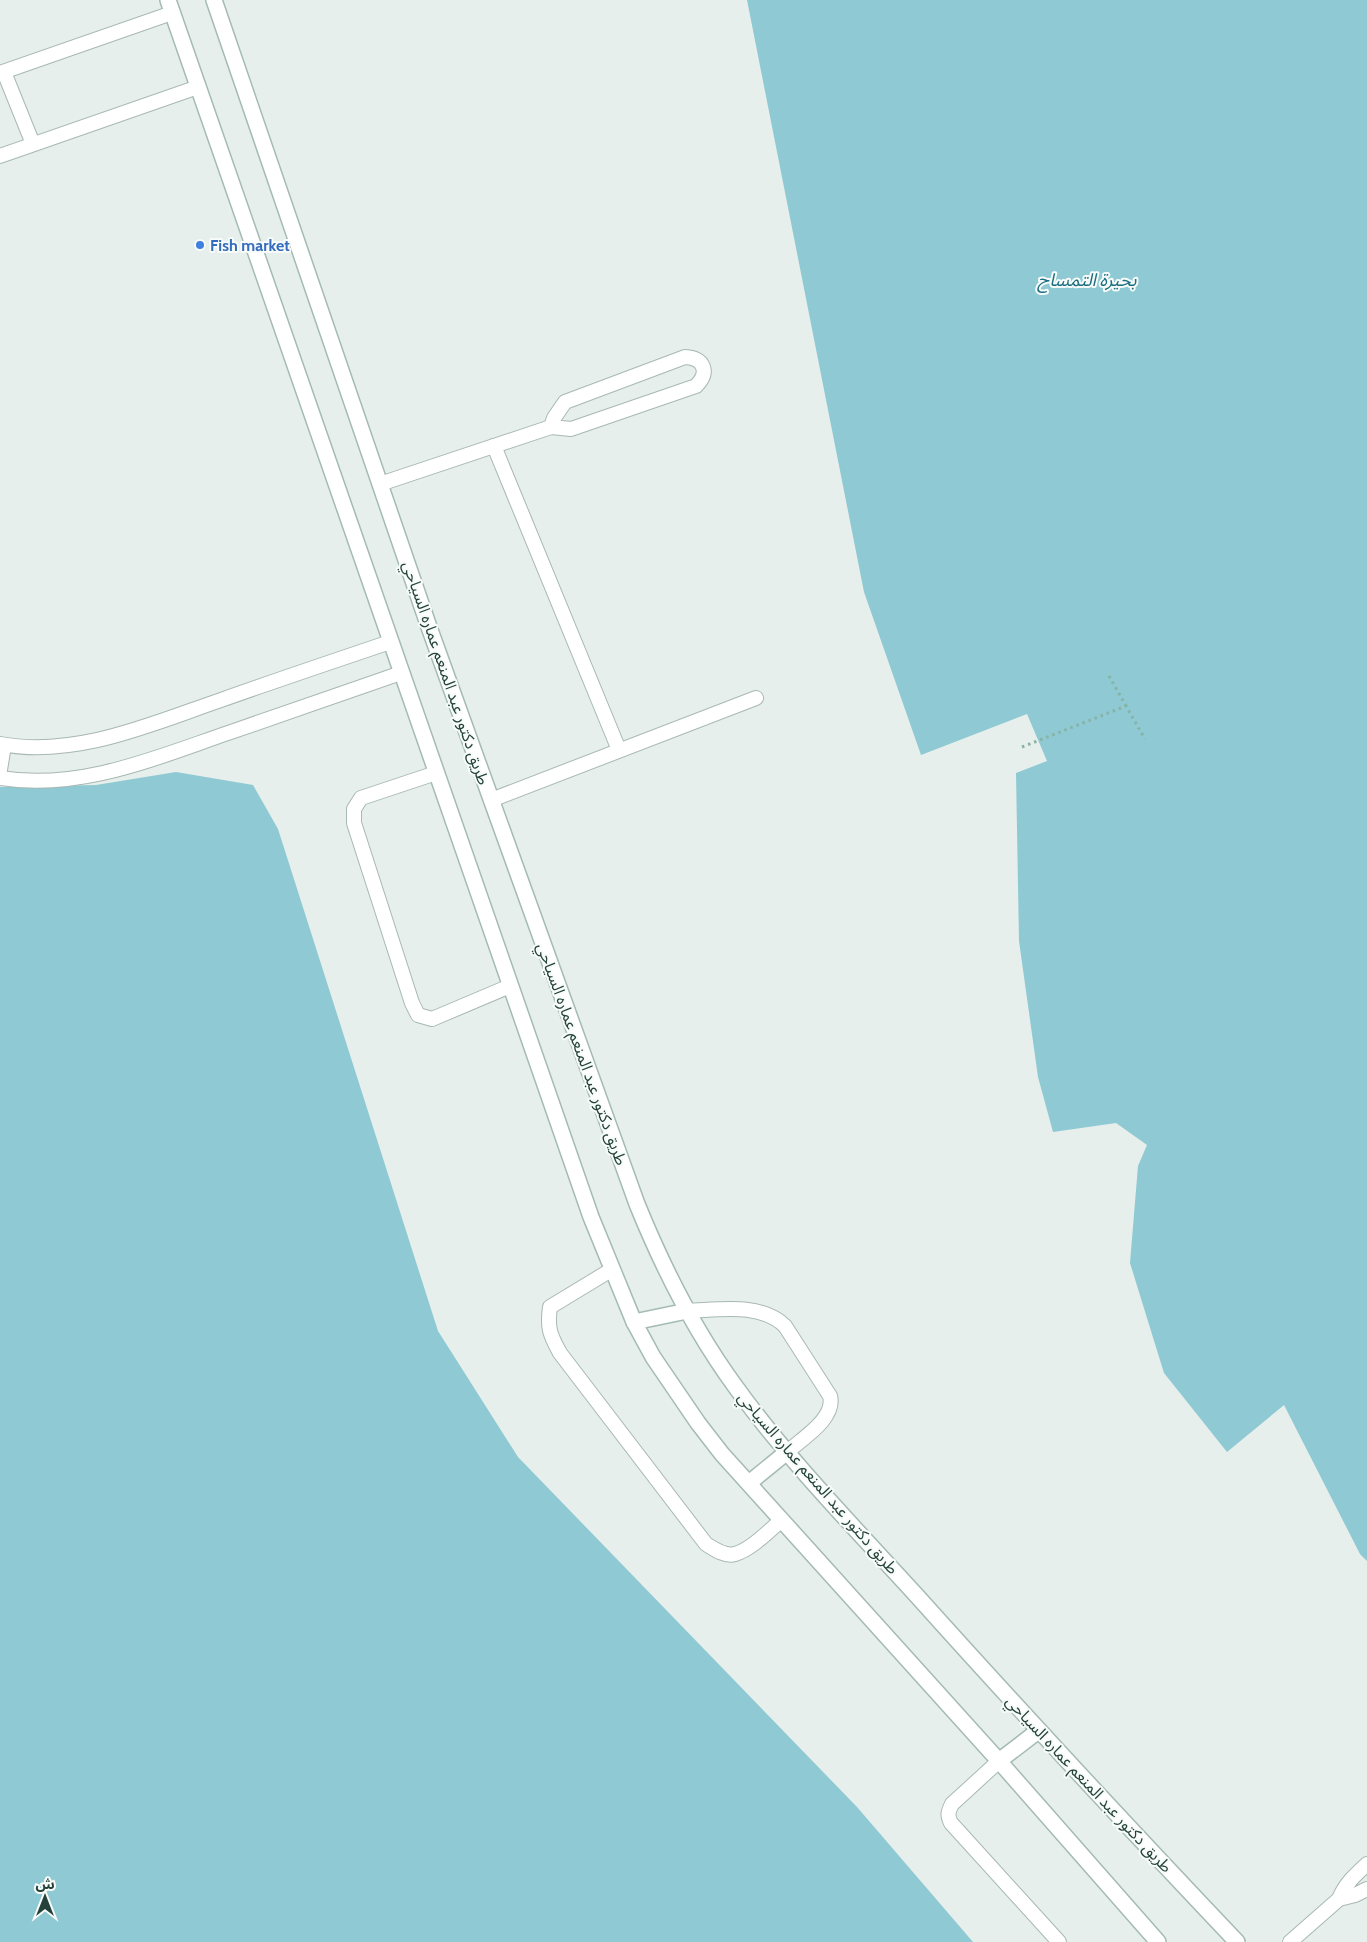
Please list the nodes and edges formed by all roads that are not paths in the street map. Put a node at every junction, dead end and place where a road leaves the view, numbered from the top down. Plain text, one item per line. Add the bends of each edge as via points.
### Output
1 (214, 0) edge
2 (170, 6) edge
3 (2, 72) edge
4 (198, 87) junction
5 (33, 144) junction
6 (0, 156) edge
7 (551, 427) junction
8 (494, 446) junction
9 (380, 484) junction
10 (390, 642) junction
11 (401, 673) junction
12 (756, 698) dead end
13 (2, 745) edge
14 (619, 750) junction
15 (0, 770) edge
16 (436, 773) junction
17 (0, 778) edge
18 (491, 800) junction
19 (510, 986) junction
20 (611, 1270) junction
21 (687, 1311) junction
22 (634, 1322) junction
23 (787, 1452) junction
24 (749, 1483) junction
25 (782, 1520) junction
26 (1038, 1731) junction
27 (999, 1762) junction
28 (1367, 1864) edge
29 (1367, 1889) edge
30 (1339, 1899) junction
31 (1059, 1942) edge
32 (1158, 1942) edge
33 (1237, 1942) edge
34 (1290, 1942) edge

1 - 9 main road, طريق دكتور عبد المنعم عماره السياحي
2 - 3 lane
2 - 4 main road
3 - 5 lane
4 - 5 lane
4 - 10 main road
5 - 6 lane
7 - 7 lane via 571,429 696,386 704,372 701,363 684,357 565,402
7 - 8 lane
8 - 9 lane
8 - 14 lane
9 - 18 main road, طريق دكتور عبد المنعم عماره السياحي
10 - 11 main road
10 - 13 lane via 158,721 76,745 45,748
11 - 16 main road
11 - 17 lane via 168,754 90,776 47,781
12 - 14 lane
13 - 15 lane
14 - 18 lane
16 - 19 main road
16 - 19 lane via 361,798 354,809 354,823 412,1003 418,1015 432,1020
18 - 21 main road, طريق دكتور عبد المنعم عماره السياحي via 637,1204
19 - 20 main road
20 - 22 main road
20 - 25 lane via 550,1308 547,1322 560,1353 706,1544 719,1552 734,1555 752,1545
21 - 22 main road
21 - 23 main road, طريق دكتور عبد المنعم عماره السياحي via 734,1384
21 - 23 lane via 739,1309 766,1313 785,1326 832,1402 827,1417
22 - 24 main road via 653,1357 698,1423
23 - 24 main road
23 - 26 main road, طريق دكتور عبد المنعم عماره السياحي
24 - 25 main road
25 - 27 main road
26 - 27 main road
26 - 33 main road, طريق دكتور عبد المنعم عماره السياحي
27 - 31 lane via 952,1804 948,1817
27 - 32 main road
28 - 30 lane via 1350,1879
29 - 30 lane
30 - 34 lane

